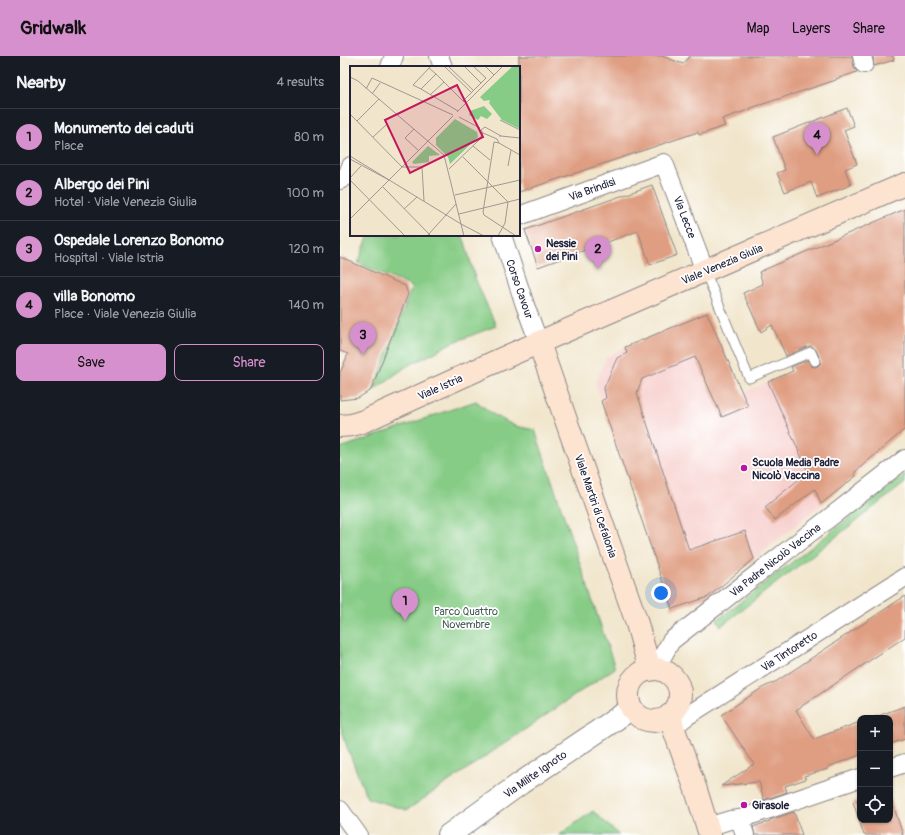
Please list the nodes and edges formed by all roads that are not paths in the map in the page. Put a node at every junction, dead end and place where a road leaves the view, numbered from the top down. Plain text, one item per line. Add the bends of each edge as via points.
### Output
1 (394, 56) edge
2 (439, 56) edge
3 (390, 66) edge
4 (443, 66) edge
5 (664, 163) joint
6 (350, 168) edge
7 (340, 180) edge
8 (905, 184) edge
9 (520, 216) edge
10 (502, 236) edge
11 (705, 271) junction
12 (539, 343) junction
13 (815, 361) dead end
14 (340, 426) edge
15 (905, 459) edge
16 (905, 577) edge
17 (656, 670) junction
18 (629, 711) junction
19 (672, 721) junction
20 (905, 763) edge
21 (893, 767) edge
22 (857, 779) edge
23 (340, 810) edge
24 (742, 827) edge
25 (709, 831) edge
26 (358, 835) edge
27 (449, 835) edge

1 - 3 street
2 - 4 street
5 - 9 street, Via Brindisi
5 - 11 street, Via Lecce
6 - 7 street via 347,176
8 - 11 main road, Viale Venezia Giulia
10 - 12 street, Corso Cavour
11 - 12 main road, Viale Venezia Giulia
11 - 13 lane via 749,378 811,352
12 - 14 main road, Viale Istria via 364,421
12 - 17 main road, Viale Martiri di Cefalonia
15 - 17 street, Via Padre Nicolò Vaccina via 671,641
16 - 19 street, Via Tintoretto via 687,716
17 - 18 main road via 642,672 630,685
17 - 19 main road via 669,674 678,686 679,702
18 - 19 main road via 646,720
18 - 27 street, Via Milite Ignoto
19 - 25 main road
20 - 21 street
22 - 24 street
23 - 26 street
24 - 25 street via 730,820

